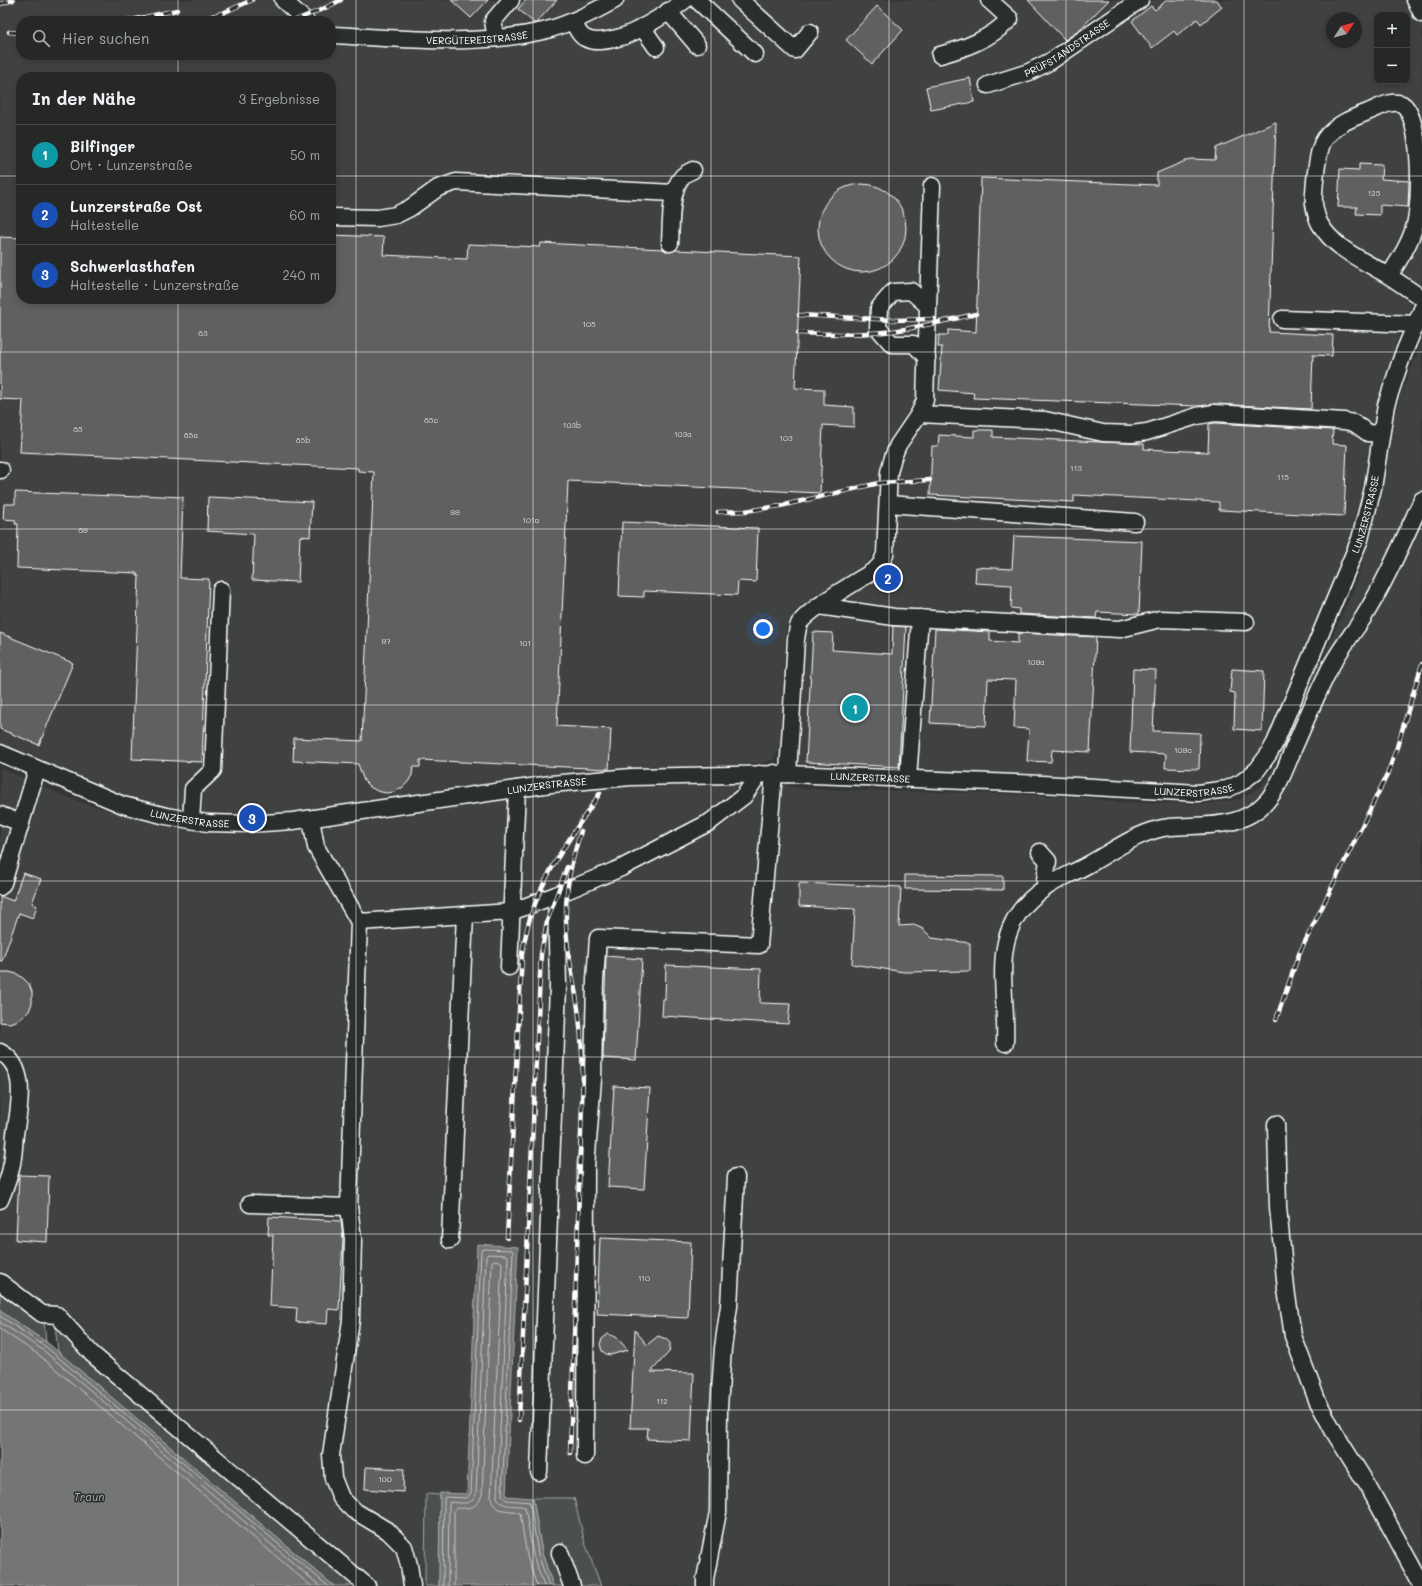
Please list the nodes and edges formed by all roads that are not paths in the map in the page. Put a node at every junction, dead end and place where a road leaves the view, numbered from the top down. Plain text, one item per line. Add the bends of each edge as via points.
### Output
1 (283, 0) edge
2 (511, 0) edge
3 (615, 0) edge
4 (685, 0) edge
5 (697, 0) edge
6 (740, 0) edge
7 (989, 0) edge
8 (1140, 0) edge
9 (1415, 0) edge
10 (668, 11) junction
11 (1422, 14) edge
12 (301, 16) edge
13 (573, 21) junction
14 (642, 26) junction
15 (810, 32) dead end
16 (336, 35) edge
17 (496, 38) junction
18 (697, 45) dead end
19 (656, 47) dead end
20 (755, 54) dead end
21 (940, 55) dead end
22 (988, 85) dead end
23 (693, 170) dead end
24 (932, 186) dead end
25 (674, 194) junction
26 (336, 217) edge
27 (670, 242) dead end
28 (1389, 276) junction
29 (1422, 298) edge
30 (928, 306) junction
31 (1422, 309) edge
32 (1282, 319) dead end
33 (1416, 324) junction
34 (927, 358) junction
35 (922, 407) junction
36 (1381, 434) junction
37 (1422, 500) edge
38 (888, 504) junction
39 (1135, 522) dead end
40 (220, 590) dead end
41 (818, 606) junction
42 (920, 618) junction
43 (1246, 622) dead end
44 (0, 753) edge
45 (37, 769) junction
46 (774, 774) junction
47 (908, 778) junction
48 (517, 789) junction
49 (0, 815) edge
50 (311, 819) junction
51 (191, 820) junction
52 (21, 823) junction
53 (1040, 852) dead end
54 (0, 887) edge
55 (1046, 887) junction
56 (556, 895) junction
57 (512, 912) junction
58 (465, 915) junction
59 (359, 922) junction
60 (509, 967) dead end
61 (1005, 1043) dead end
62 (0, 1052) edge
63 (1276, 1124) dead end
64 (736, 1177) dead end
65 (0, 1200) edge
66 (250, 1204) dead end
67 (349, 1207) junction
68 (450, 1240) dead end
69 (0, 1282) edge
70 (585, 1456) dead end
71 (539, 1472) dead end
72 (560, 1553) dead end
73 (1422, 1585) edge
74 (367, 1586) edge
75 (412, 1586) edge
76 (572, 1586) edge
77 (705, 1586) edge

1 - 12 street
2 - 17 street via 493,22
3 - 13 street, VERGÜTEREISTRASSE
4 - 10 street
5 - 20 street
6 - 15 street via 795,50
7 - 21 street via 1010,19 978,43
8 - 22 street, PRÜFSTANDSTRASSE via 1051,62
9 - 11 street
10 - 14 street
10 - 18 street
13 - 14 street via 584,38 603,41 622,37
13 - 17 street, VERGÜTEREISTRASSE via 544,31
14 - 19 street
16 - 17 street, VERGÜTEREISTRASSE via 466,41
23 - 25 street via 682,176
24 - 30 street
25 - 26 street via 456,182 438,188 396,215 378,218
25 - 27 street
28 - 28 street via 1355,257 1331,239 1319,223 1314,204 1321,146 1330,133 1343,122 1394,102 1402,104 1414,118 1421,154 1414,227 1407,247
28 - 29 street
30 - 34 street
30 - 34 street via 911,291 893,292 879,308 878,323 878,328 892,344 914,344
31 - 33 street, LUNZERSTRASSE
32 - 33 street
33 - 36 street, LUNZERSTRASSE via 1386,405
34 - 35 street
35 - 36 street via 1045,420 1103,433 1147,432 1214,413 1344,421 1354,423 1368,433
35 - 38 street via 893,457 889,472
36 - 47 street, LUNZERSTRASSE via 1373,488 1360,539 1275,743 1257,770 1242,782 1227,789 1198,793
37 - 55 street via 1363,618 1329,670 1276,788 1266,802 1241,820 1217,825 1160,828 1135,838
38 - 39 street
38 - 41 street via 886,554 881,564
40 - 51 street via 213,770 193,789
41 - 42 street via 894,617
41 - 46 street via 804,617 799,625
42 - 43 street via 1120,629 1160,619
42 - 47 street
44 - 45 street, LUNZERSTRASSE
45 - 51 street, LUNZERSTRASSE via 123,805
45 - 52 street
46 - 47 street, LUNZERSTRASSE
46 - 48 street, LUNZERSTRASSE via 631,777
46 - 56 street via 710,822 621,868
46 - 70 street via 759,945 598,938 593,1079 586,1166
48 - 50 street, LUNZERSTRASSE
48 - 57 street
49 - 52 street
50 - 51 street, LUNZERSTRASSE via 249,824
50 - 59 street via 316,847
52 - 54 street
53 - 55 street via 1048,860
55 - 61 street via 1020,910 1011,924 1005,941 1002,963
56 - 57 street
56 - 71 street via 558,987
57 - 58 street
57 - 60 street
58 - 59 street
58 - 68 street
59 - 67 street
62 - 65 street via 11,1060 16,1069 20,1096 11,1168
63 - 73 street via 1278,1207 1293,1336 1317,1400
64 - 77 street via 729,1306 719,1407 718,1512
66 - 67 street
67 - 75 street via 353,1239 351,1320 331,1455 332,1478 341,1498 354,1510 388,1531 404,1547
69 - 74 street via 42,1314 57,1315 92,1354
72 - 76 street

